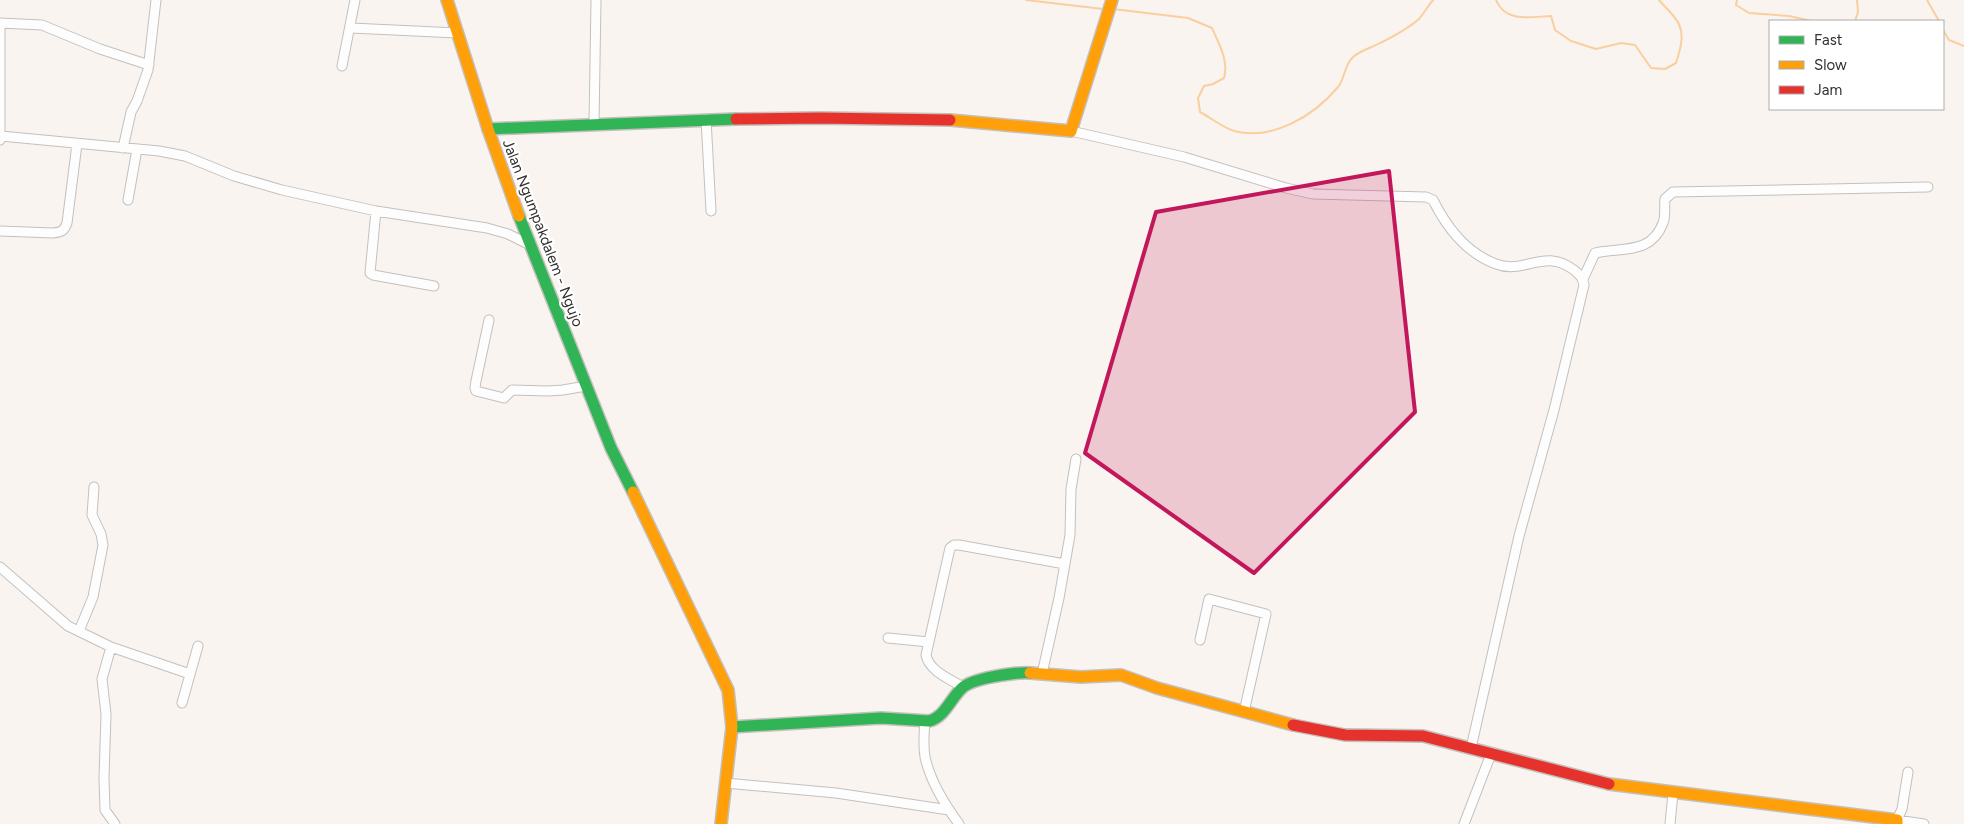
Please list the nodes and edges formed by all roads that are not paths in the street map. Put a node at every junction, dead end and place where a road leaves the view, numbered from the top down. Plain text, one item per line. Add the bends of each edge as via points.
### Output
1 (156, 0) edge
2 (355, 0) edge
3 (447, 0) edge
4 (596, 0) edge
5 (1112, 1) edge
6 (0, 23) edge
7 (351, 28) junction
8 (457, 33) junction
9 (149, 65) junction
10 (342, 66) dead end
11 (706, 119) junction
12 (594, 124) junction
13 (488, 129) junction
14 (1071, 131) junction
15 (0, 138) edge
16 (77, 144) junction
17 (123, 148) junction
18 (137, 149) junction
19 (1928, 187) dead end
20 (128, 200) dead end
21 (376, 211) junction
22 (710, 211) dead end
23 (0, 231) edge
24 (530, 245) junction
25 (1583, 279) junction
26 (434, 286) dead end
27 (489, 320) dead end
28 (586, 386) junction
29 (1076, 459) dead end
30 (94, 487) dead end
31 (1065, 564) junction
32 (0, 567) edge
33 (79, 631) junction
34 (888, 638) dead end
35 (1200, 640) dead end
36 (929, 642) junction
37 (198, 646) dead end
38 (111, 647) junction
39 (190, 674) junction
40 (1042, 674) junction
41 (963, 687) junction
42 (182, 703) dead end
43 (1244, 712) junction
44 (925, 721) junction
45 (732, 726) junction
46 (1471, 748) junction
47 (1491, 754) junction
48 (1908, 772) dead end
49 (725, 783) junction
50 (1673, 793) junction
51 (949, 810) junction
52 (1897, 822) edge
53 (115, 824) edge
54 (721, 824) edge
55 (959, 824) edge
56 (1464, 824) edge
57 (1670, 824) edge
58 (1924, 824) edge

1 - 9 street
2 - 7 street
3 - 8 street
4 - 12 street
5 - 14 street
6 - 9 street via 42,25
6 - 15 street
7 - 8 street
7 - 10 street
8 - 13 street
9 - 17 street via 129,116
11 - 12 street, Jalan Ngumpakdalem - Ngujo
11 - 14 street, Jalan Ngumpakdalem - Ngujo via 933,119
11 - 22 street
12 - 13 street, Jalan Ngumpakdalem - Ngujo
13 - 24 street, Jalan Ngumpakdalem - Ngujo
14 - 25 street via 1184,157 1313,194 1426,196 1433,200 1450,230 1487,260 1504,266 1552,260 1569,266
15 - 16 street
16 - 17 street
16 - 23 street via 64,230 53,233
17 - 18 street
18 - 20 street
18 - 21 street via 185,156 234,176 282,190
19 - 25 street via 1673,192 1666,199 1664,221 1649,242 1639,248 1595,253
21 - 24 street via 487,228
21 - 26 street via 370,273
24 - 28 street, Jalan Ngumpakdalem - Ngujo
25 - 46 street via 1554,410 1519,536
27 - 28 street via 474,388 476,391 504,398 512,390 548,392
28 - 45 street, Jalan Ngumpakdalem - Ngujo via 611,448 724,680
29 - 31 street
30 - 33 street via 92,515 103,545 93,597
31 - 36 street via 954,545 948,554
31 - 40 street
32 - 33 street via 68,626
33 - 38 street
34 - 36 street
35 - 43 street via 1209,599 1266,614
36 - 41 street via 927,662
37 - 39 street
38 - 39 street
38 - 53 street via 102,683 106,714 104,778 105,810
39 - 42 street
40 - 41 street via 1017,672
40 - 43 street via 1081,677 1121,675
41 - 44 street via 940,715
43 - 46 street via 1345,735 1423,736
44 - 45 street via 882,718
44 - 51 street via 925,758
45 - 49 street, Jalan Ngumpakdalem - Ngujo
46 - 47 street
47 - 50 street via 1605,784
47 - 56 street
48 - 52 street
49 - 51 street via 836,793
49 - 54 street, Jalan Ngumpakdalem - Ngujo
50 - 52 street
50 - 57 street
51 - 55 street
52 - 58 street

